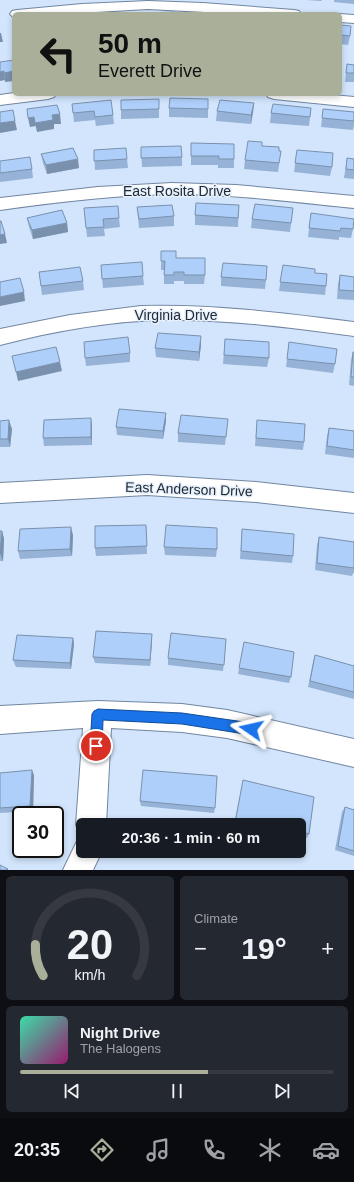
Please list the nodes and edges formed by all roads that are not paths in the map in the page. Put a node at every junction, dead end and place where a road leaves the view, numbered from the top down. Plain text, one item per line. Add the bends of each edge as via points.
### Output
1 (42, 12) edge
2 (270, 12) edge
3 (342, 18) edge
4 (354, 19) edge
5 (32, 96) edge
6 (294, 96) edge
7 (0, 100) edge
8 (354, 102) edge
9 (354, 202) edge
10 (0, 204) edge
11 (354, 329) edge
12 (0, 337) edge
13 (0, 493) edge
14 (354, 503) edge
15 (98, 714) junction
16 (0, 720) edge
17 (354, 753) edge
18 (91, 818) edge
19 (84, 858) edge
20 (78, 870) edge

1 - 2 street via 92,7 148,6
3 - 4 street
5 - 7 street
6 - 8 street
9 - 10 street, East Rosita Drive via 196,189 81,194
11 - 12 street, Virginia Drive via 187,312 69,321
13 - 14 street, East Anderson Drive via 147,485 256,492
15 - 16 street
15 - 17 street via 182,718 227,724
15 - 18 street
19 - 20 street

